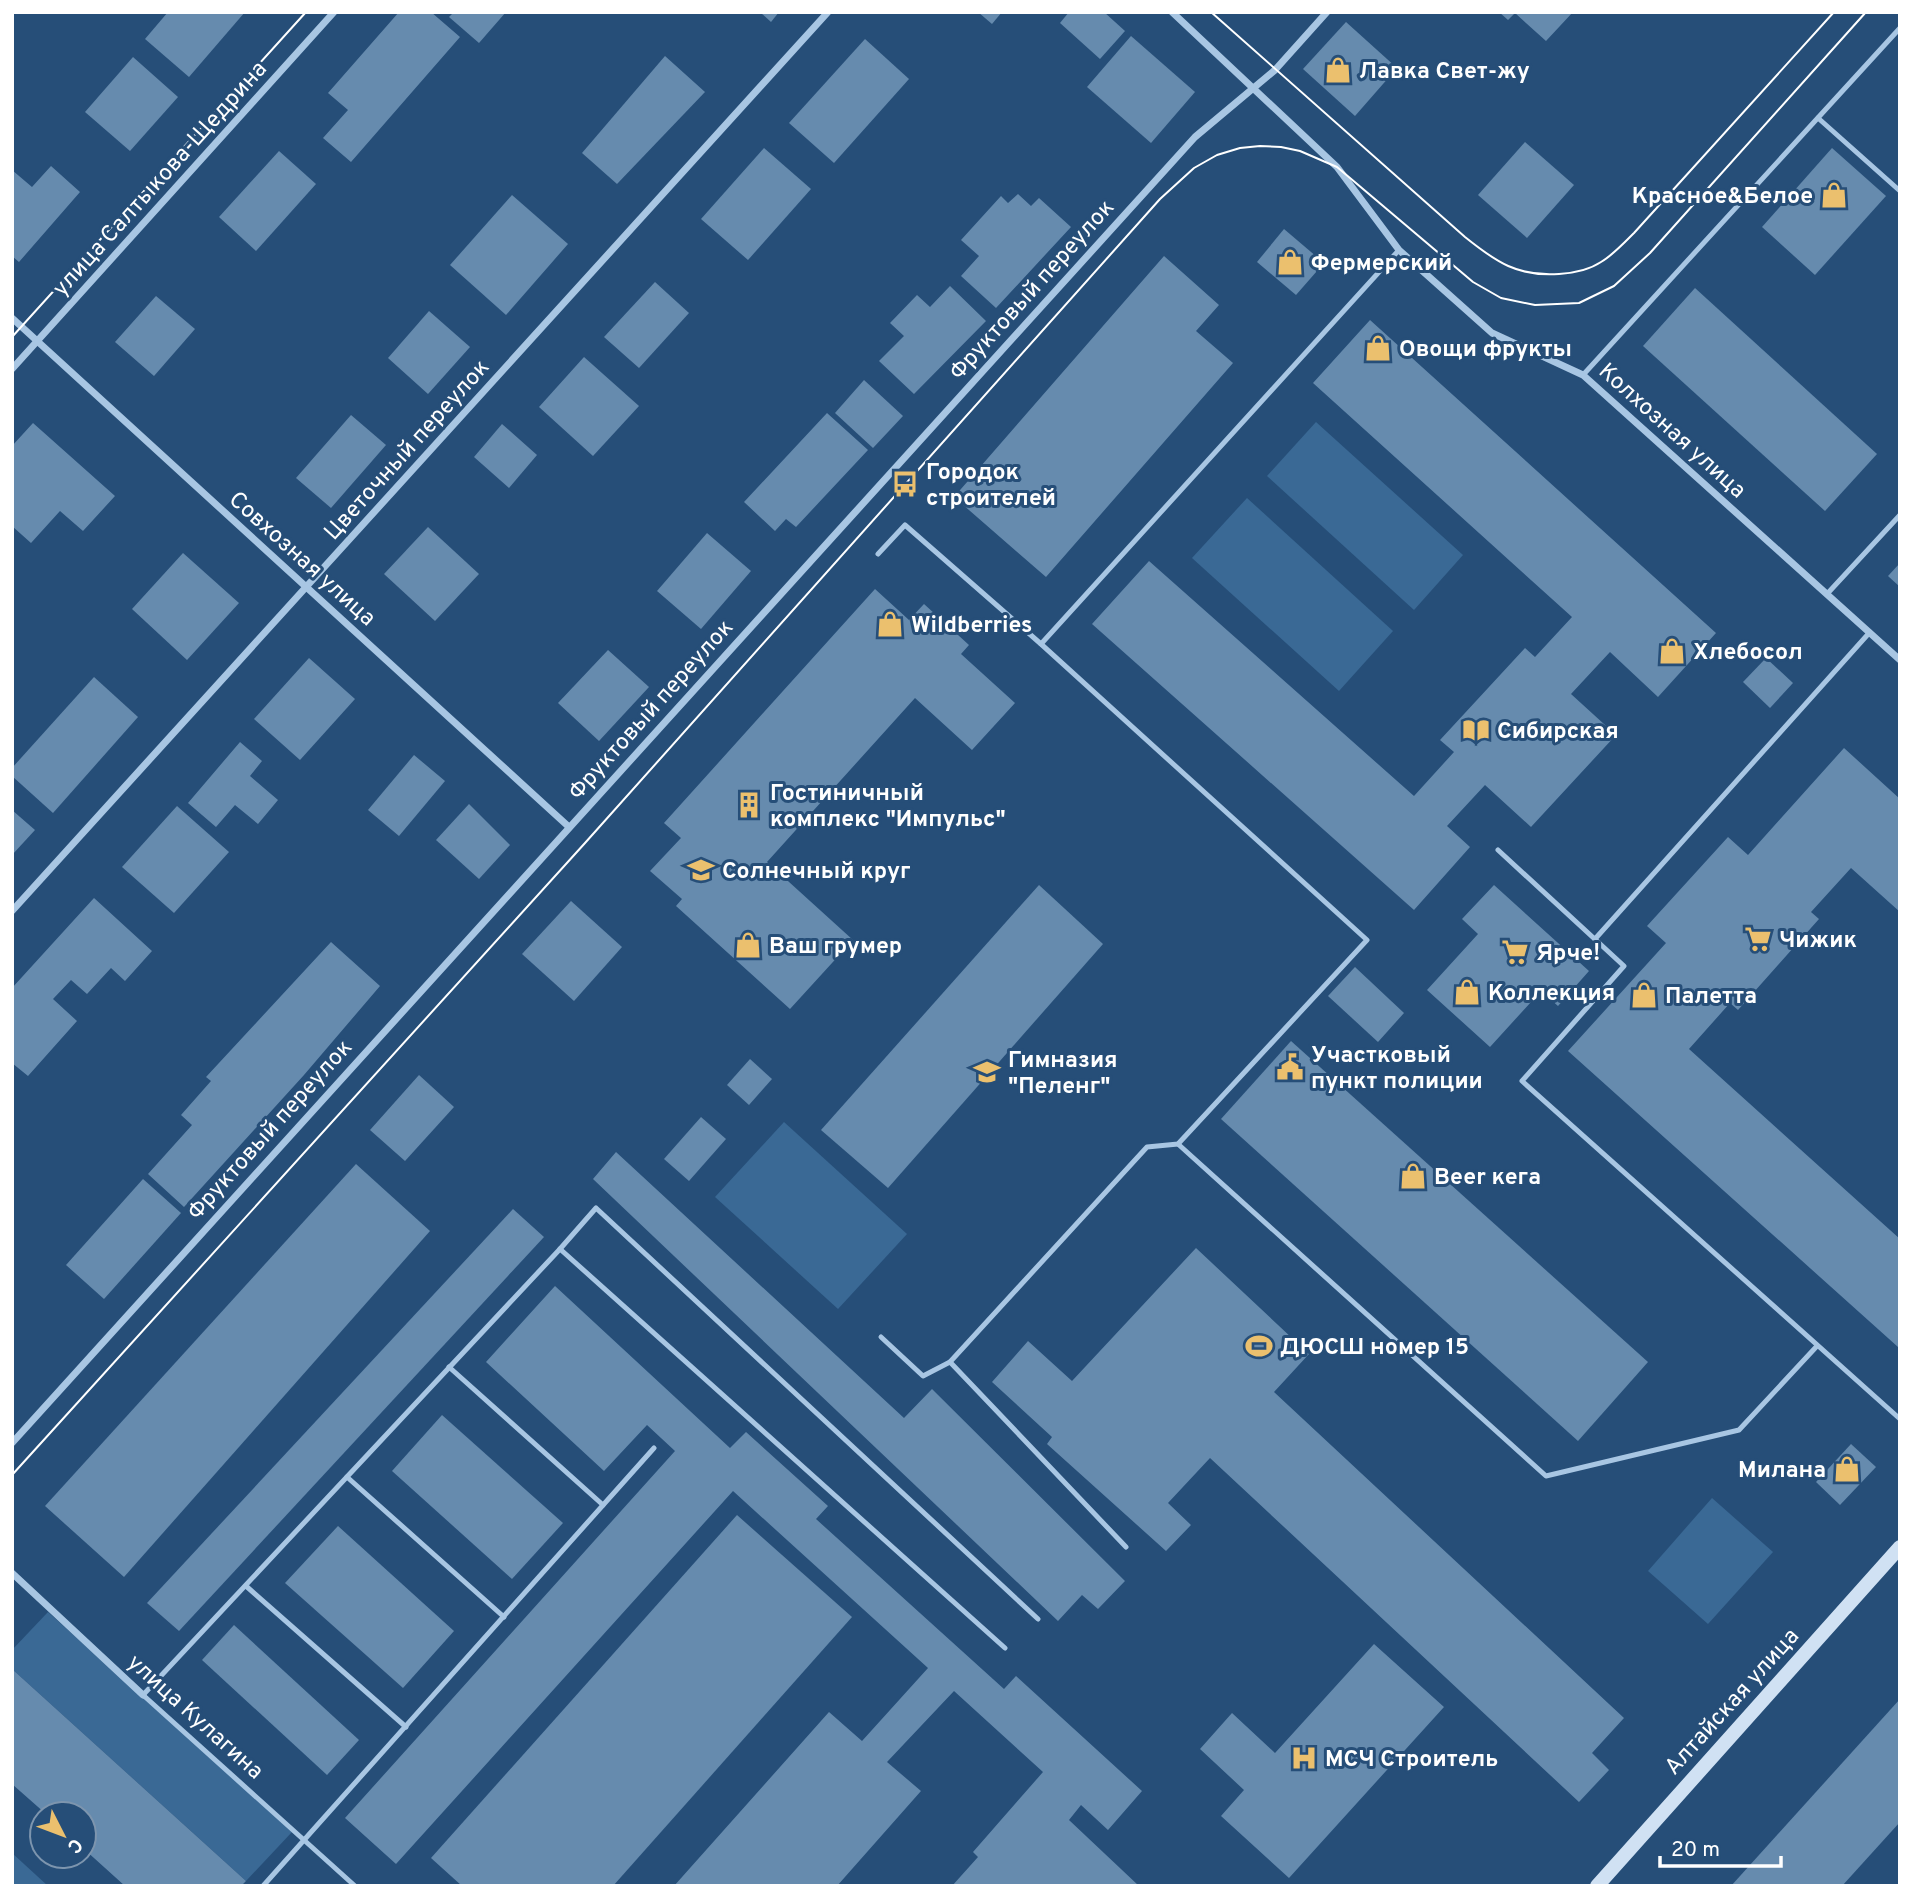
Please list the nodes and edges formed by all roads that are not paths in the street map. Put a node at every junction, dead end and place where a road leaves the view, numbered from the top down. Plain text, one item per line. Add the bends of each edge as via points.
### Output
1 (828, 12) edge
2 (1172, 12) edge
3 (1327, 12) edge
4 (329, 14) edge
5 (1900, 28) edge
6 (1254, 88) junction
7 (1818, 118) junction
8 (1900, 191) edge
9 (1399, 250) junction
10 (12, 318) edge
11 (37, 341) junction
12 (12, 369) edge
13 (1583, 375) junction
14 (1900, 515) edge
15 (878, 554) dead end
16 (306, 587) junction
17 (1827, 594) junction
18 (1870, 632) junction
19 (1041, 644) junction
20 (1900, 660) edge
21 (569, 827) junction
22 (1498, 850) dead end
23 (12, 911) edge
24 (1595, 939) junction
25 (1178, 1144) junction
26 (560, 1249) junction
27 (881, 1337) dead end
28 (1817, 1346) junction
29 (950, 1362) junction
30 (449, 1367) junction
31 (1900, 1419) edge
32 (12, 1443) edge
33 (654, 1448) dead end
34 (347, 1477) junction
35 (603, 1505) junction
36 (1900, 1547) edge
37 (1126, 1548) dead end
38 (12, 1573) edge
39 (246, 1586) junction
40 (504, 1617) junction
41 (1038, 1619) dead end
42 (1005, 1648) dead end
43 (143, 1695) junction
44 (406, 1727) junction
45 (304, 1840) junction
46 (263, 1886) edge
47 (355, 1886) edge
48 (1597, 1886) edge

1 - 16 street, Цветочный переулок
2 - 6 street, Колхозная улица
3 - 6 street, Фруктовый переулок
4 - 11 street, улица Салтыкова-Щедрина
5 - 7 lane
6 - 9 street, Колхозная улица via 1338,167
6 - 21 street, Фруктовый переулок via 1195,137
7 - 8 lane
7 - 13 lane
9 - 13 street, Колхозная улица via 1492,333
9 - 19 lane
10 - 11 street, Совхозная улица
11 - 12 street, улица Салтыкова-Щедрина
11 - 16 street, Совхозная улица
13 - 17 street, Колхозная улица
14 - 17 lane
15 - 19 lane via 905,525
16 - 21 street, Совхозная улица
16 - 23 street, Цветочный переулок
17 - 18 street, Колхозная улица
18 - 20 street, Колхозная улица
18 - 24 lane
19 - 25 lane via 1367,940
21 - 32 street, Фруктовый переулок
22 - 24 lane
24 - 28 lane via 1625,966 1522,1081
25 - 28 lane via 1546,1476 1739,1430
25 - 29 lane via 1147,1147
26 - 30 lane
26 - 41 lane via 596,1208
26 - 42 lane
27 - 29 lane via 923,1376
28 - 31 lane
29 - 37 lane
30 - 34 lane
30 - 35 lane
33 - 35 lane
34 - 39 lane
34 - 40 lane
35 - 40 lane
36 - 48 main road, Алтайская улица
38 - 43 street, улица Кулагина
39 - 43 lane
39 - 44 lane
40 - 44 lane
43 - 45 lane, улица Кулагина
44 - 45 lane
45 - 46 lane
45 - 47 lane, улица Кулагина

